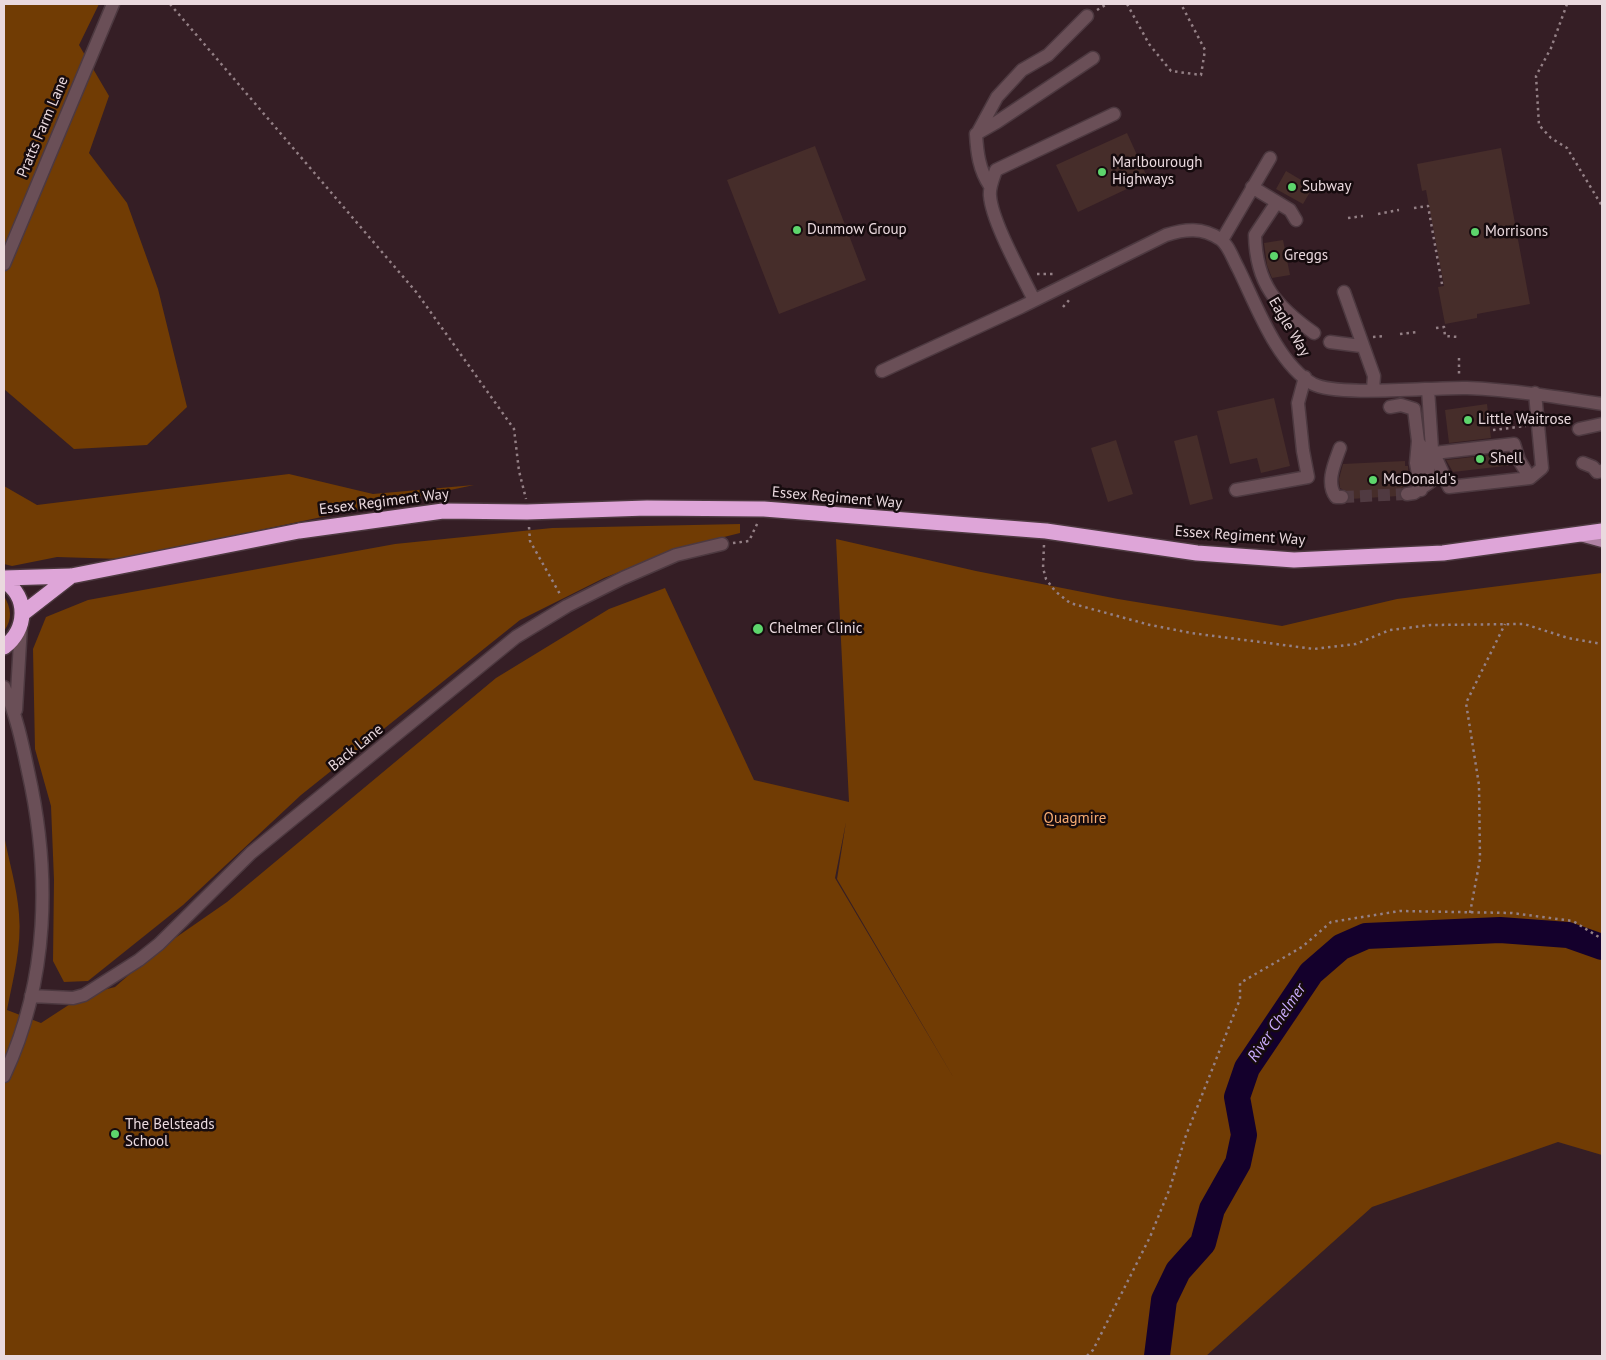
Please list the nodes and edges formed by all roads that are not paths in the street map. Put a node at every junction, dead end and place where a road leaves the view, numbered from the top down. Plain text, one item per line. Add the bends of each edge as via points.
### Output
1 (113, 4) edge
2 (1087, 16) dead end
3 (1093, 58) dead end
4 (1114, 114) dead end
5 (978, 132) junction
6 (1270, 158) dead end
7 (990, 186) junction
8 (1252, 187) junction
9 (1278, 202) junction
10 (1296, 220) dead end
11 (1222, 240) junction
12 (4, 264) edge
13 (1344, 292) dead end
14 (1031, 302) junction
15 (1314, 333) dead end
16 (1330, 342) dead end
17 (1366, 344) junction
18 (882, 371) dead end
19 (1305, 377) junction
20 (1374, 389) junction
21 (1428, 389) junction
22 (1535, 393) junction
23 (1602, 404) edge
24 (1390, 407) dead end
25 (1602, 424) edge
26 (1579, 429) dead end
27 (1340, 448) dead end
28 (1434, 453) junction
29 (1583, 463) dead end
30 (1602, 471) edge
31 (1530, 478) junction
32 (1236, 490) dead end
33 (1406, 494) tunnel mouth
34 (1342, 497) dead end
35 (1602, 531) edge
36 (1580, 535) junction
37 (1602, 541) edge
38 (722, 544) road end
39 (71, 576) junction
40 (4, 580) edge
41 (22, 620) junction
42 (4, 647) edge
43 (4, 687) edge
44 (16, 713) junction
45 (32, 996) junction
46 (4, 1076) edge

1 - 12 street, Pratts Farm Lane
2 - 5 street via 1048,55 1022,70 997,97
3 - 5 street
4 - 7 street via 996,170
5 - 7 street via 977,153
6 - 8 street
7 - 14 street via 990,198 997,218
8 - 9 street
8 - 11 street
9 - 10 street via 1290,210
9 - 15 street via 1254,235 1262,281 1284,311
11 - 14 street via 1203,231 1184,230 1166,235
11 - 19 street, Eagle Way via 1275,341 1291,365
13 - 17 street
14 - 18 street
16 - 17 street
17 - 20 street
19 - 20 street, Eagle Way via 1314,384 1345,390
19 - 32 street via 1298,403 1308,477
20 - 21 street, Eagle Way
21 - 22 street, Eagle Way
21 - 28 street
22 - 23 street, Eagle Way
22 - 31 street via 1542,468
24 - 33 street via 1414,408 1418,441 1426,455 1430,482 1421,490
25 - 26 street
27 - 34 street via 1332,470 1332,493
28 - 31 street via 1514,444
28 - 31 street via 1449,487
29 - 30 street via 1597,472
35 - 36 highway, Essex Regiment Way
36 - 37 main road
36 - 39 highway, Essex Regiment Way via 1442,553 1294,560 1197,553 1046,531 764,509 443,511 309,529
38 - 45 street, Back Lane via 676,555 623,578 567,606 516,637 251,853 170,934 139,960 84,995 73,998
39 - 40 highway, Essex Regiment Way
39 - 41 highway, Essex Regiment Way
40 - 41 highway via 19,596
41 - 42 highway, Essex Regiment Way via 17,634
41 - 44 street
43 - 44 street
44 - 45 street via 39,817 42,858 41,940
45 - 46 street

